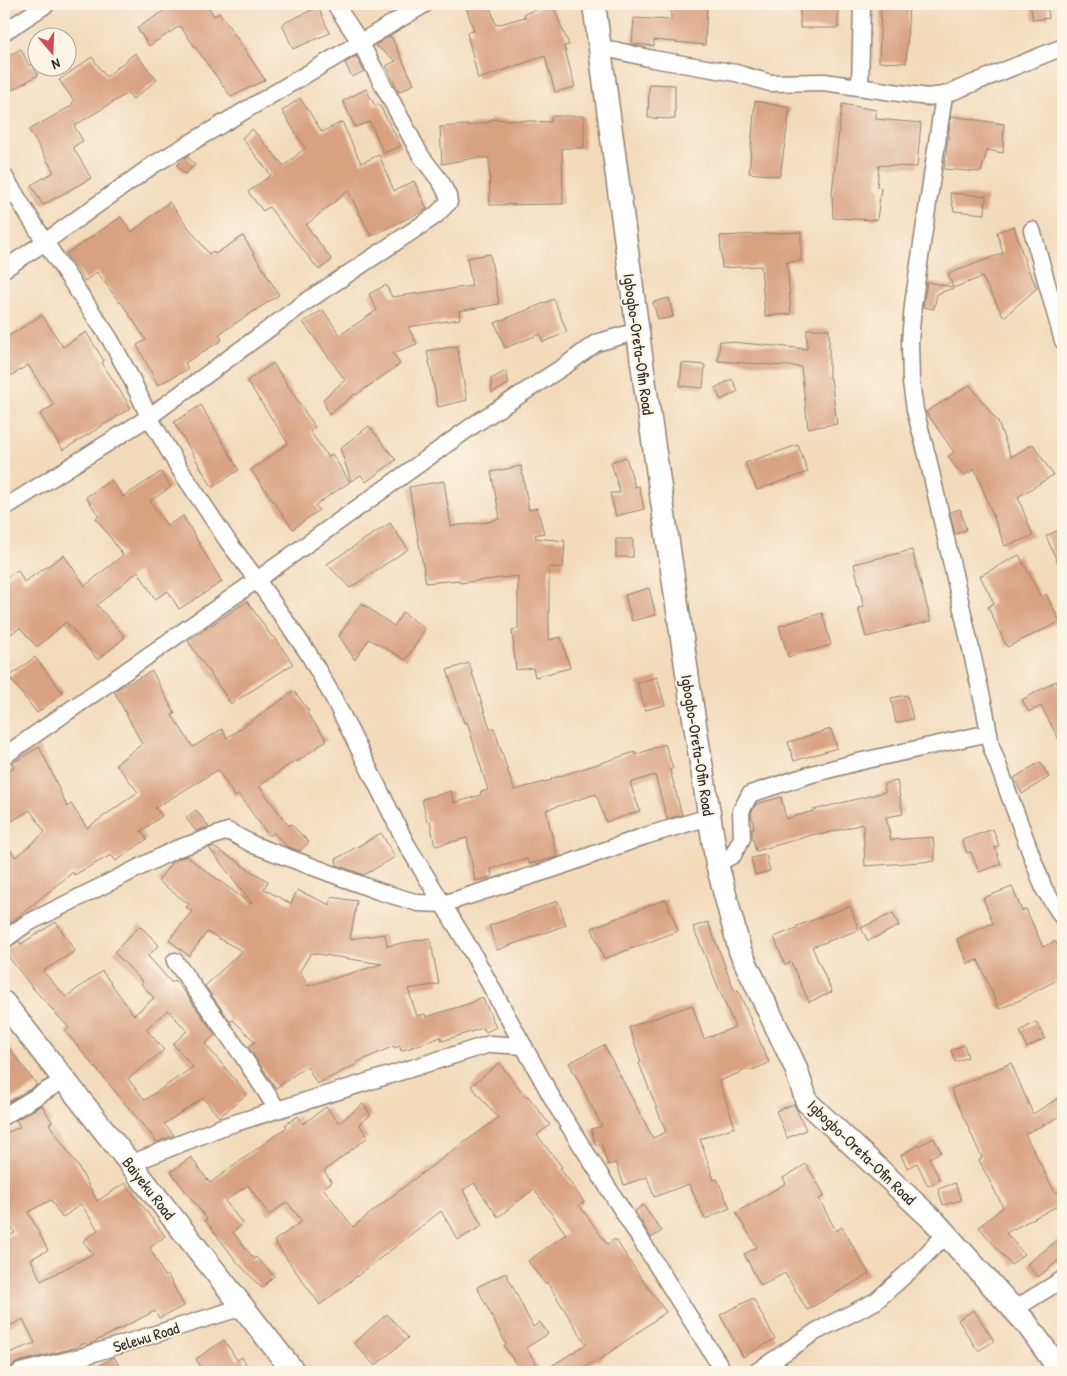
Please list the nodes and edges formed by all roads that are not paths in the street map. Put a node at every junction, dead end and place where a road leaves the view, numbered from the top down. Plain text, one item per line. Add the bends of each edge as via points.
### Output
1 (47, 4) edge
2 (334, 4) edge
3 (425, 4) edge
4 (594, 4) edge
5 (862, 4) edge
6 (4, 32) edge
7 (360, 42) junction
8 (600, 49) junction
9 (1058, 49) dead end
10 (860, 87) junction
11 (944, 95) junction
12 (4, 176) edge
13 (1032, 230) dead end
14 (45, 242) junction
15 (4, 269) edge
16 (638, 331) junction
17 (1063, 341) edge
18 (149, 416) junction
19 (4, 508) edge
20 (257, 580) junction
21 (989, 733) junction
22 (4, 756) edge
23 (709, 817) junction
24 (717, 864) junction
25 (443, 904) junction
26 (1063, 918) edge
27 (4, 940) edge
28 (175, 962) dead end
29 (4, 1003) edge
30 (508, 1018) junction
31 (490, 1044) junction
32 (524, 1046) junction
33 (64, 1080) junction
34 (277, 1109) junction
35 (4, 1116) edge
36 (130, 1164) junction
37 (948, 1237) junction
38 (1063, 1279) edge
39 (243, 1307) junction
40 (1013, 1310) junction
41 (20, 1372) edge
42 (294, 1372) edge
43 (724, 1372) edge
44 (756, 1372) edge
45 (1061, 1372) edge

1 - 6 street
2 - 7 street
3 - 7 street
4 - 8 street, Igbogbo-Oreta-Ofin Road
5 - 10 street
7 - 14 street via 153,166
7 - 18 street via 421,156 441,182 449,202 436,216 304,303
8 - 10 street via 770,83 824,82
8 - 16 street, Igbogbo-Oreta-Ofin Road
9 - 11 street
10 - 11 street via 927,97
11 - 21 street via 913,305 911,382
12 - 14 street
13 - 17 street
14 - 15 street
14 - 18 street via 110,339
16 - 20 street via 596,343
16 - 23 street, Igbogbo-Oreta-Ofin Road
18 - 19 street
18 - 20 street via 178,468
20 - 22 street
20 - 25 street via 308,653 408,845
21 - 24 street via 858,762 750,794 741,811 742,838 733,855
21 - 26 street via 1044,889
23 - 24 street, Igbogbo-Oreta-Ofin Road
23 - 25 street
24 - 37 street, Igbogbo-Oreta-Ofin Road via 740,950 795,1066 807,1102
25 - 27 street via 418,903 378,891 254,845 228,831 176,849 26,924
25 - 30 street
28 - 34 street
29 - 33 street, Baiyeku Road
30 - 31 street
30 - 32 street
31 - 32 street
31 - 34 street
32 - 43 street via 556,1105
33 - 35 street
33 - 36 street, Baiyeku Road
34 - 36 street via 222,1126
36 - 39 street, Baiyeku Road
37 - 40 street, Igbogbo-Oreta-Ofin Road
37 - 44 street via 936,1244 876,1301 815,1332
38 - 40 street
39 - 41 street, Selewu Road via 84,1356
39 - 42 street, Baiyeku Road
40 - 45 street, Igbogbo-Oreta-Ofin Road

